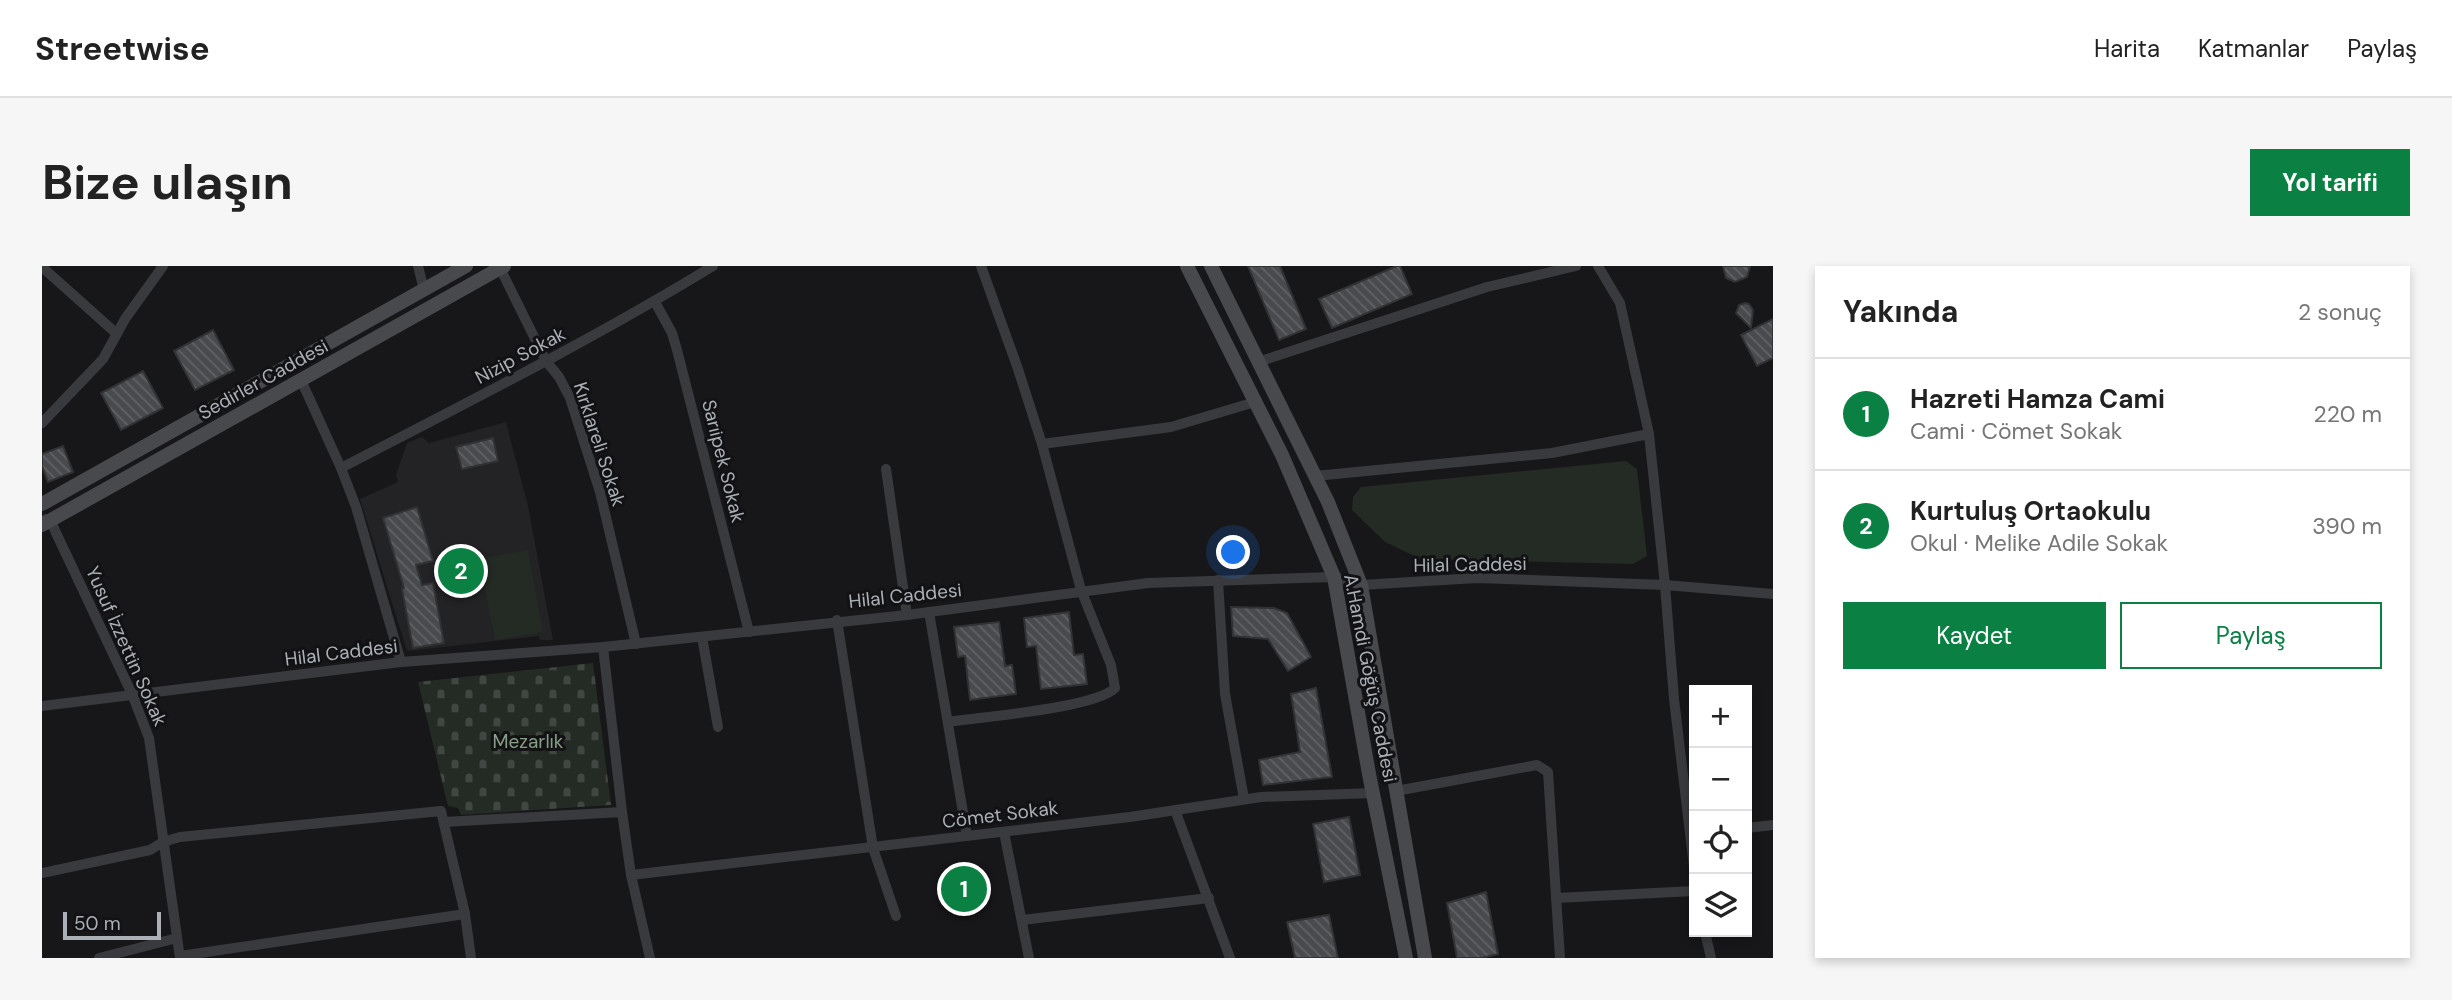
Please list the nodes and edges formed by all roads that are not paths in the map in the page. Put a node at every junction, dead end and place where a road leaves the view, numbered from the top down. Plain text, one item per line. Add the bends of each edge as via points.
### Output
1 (163, 266) edge
2 (418, 266) edge
3 (466, 266) edge
4 (713, 266) edge
5 (981, 266) edge
6 (1187, 266) edge
7 (1211, 266) edge
8 (1576, 266) edge
9 (1598, 266) edge
10 (42, 267) edge
11 (502, 267) edge
12 (424, 290) junction
13 (654, 302) junction
14 (117, 334) junction
15 (546, 361) junction
16 (1258, 362) junction
17 (301, 380) junction
18 (1255, 402) junction
19 (42, 423) edge
20 (1649, 434) junction
21 (1042, 444) junction
22 (341, 468) junction
23 (886, 469) dead end
24 (1315, 476) junction
25 (42, 504) edge
26 (45, 521) edge
27 (1334, 577) junction
28 (1218, 580) junction
29 (1361, 585) junction
30 (1665, 585) junction
31 (1081, 590) junction
32 (1773, 594) edge
33 (929, 612) junction
34 (907, 615) junction
35 (837, 620) junction
36 (749, 632) junction
37 (702, 637) junction
38 (636, 643) junction
39 (603, 647) junction
40 (401, 662) junction
41 (132, 694) junction
42 (42, 706) edge
43 (948, 722) junction
44 (718, 727) dead end
45 (1396, 791) junction
46 (1373, 793) junction
47 (1244, 799) junction
48 (1175, 810) junction
49 (1689, 811) edge
50 (621, 812) junction
51 (444, 822) junction
52 (1773, 825) edge
53 (1752, 827) edge
54 (1004, 831) junction
55 (967, 836) junction
56 (163, 842) junction
57 (873, 848) junction
58 (42, 873) edge
59 (631, 875) junction
60 (1689, 891) edge
61 (1209, 898) junction
62 (1556, 898) junction
63 (465, 914) junction
64 (896, 916) dead end
65 (1022, 920) junction
66 (1706, 937) edge
67 (177, 938) junction
68 (180, 957) edge
69 (99, 958) edge
70 (471, 958) edge
71 (650, 958) edge
72 (1029, 958) edge
73 (1230, 958) edge
74 (1406, 958) edge
75 (1425, 958) edge
76 (1560, 958) edge
77 (1710, 958) edge

1 - 14 street
2 - 12 street
3 - 12 street, Sedirler Caddesi
4 - 13 street, Nizip Sokak
5 - 21 street
6 - 18 street, A.Hamdi Göğüş Caddesi
7 - 16 street, A.Hamdi Göğüş Caddesi
8 - 16 street via 1487,287
9 - 20 street via 1620,303
10 - 14 street
11 - 15 street, Kırklareli Sokak
11 - 17 street, Sedirler Caddesi
12 - 25 street, Sedirler Caddesi
13 - 15 street, Nizip Sokak
13 - 36 street, Sarıipek Sokak via 677,350
14 - 19 street via 103,359
15 - 22 street, Nizip Sokak
15 - 38 street, Kırklareli Sokak via 570,398 600,492
16 - 24 street, A.Hamdi Göğüş Caddesi
17 - 22 street
17 - 26 street, Sedirler Caddesi
18 - 21 street via 1171,427
18 - 27 street, A.Hamdi Göğüş Caddesi
20 - 24 street via 1552,453
20 - 30 street
21 - 31 street
22 - 40 street
23 - 34 street
24 - 29 street, A.Hamdi Göğüş Caddesi
26 - 41 street, Yusuf İzzettin Sokak
27 - 28 street, Hilal Caddesi
27 - 29 street, Hilal Caddesi
27 - 46 street, A.Hamdi Göğüş Caddesi
28 - 31 street, Hilal Caddesi
28 - 47 street via 1225,694
29 - 30 street, Hilal Caddesi via 1477,578
29 - 45 street, A.Hamdi Göğüş Caddesi
30 - 32 street, Hilal Caddesi
30 - 49 street
31 - 33 street, Hilal Caddesi
31 - 43 street via 1111,665 1115,688 1111,692 1088,702
33 - 34 street, Hilal Caddesi
33 - 43 street
34 - 35 street, Hilal Caddesi
35 - 36 street, Hilal Caddesi
35 - 57 street
36 - 37 street, Hilal Caddesi
37 - 38 street, Hilal Caddesi
37 - 44 street
38 - 39 street, Hilal Caddesi
39 - 40 street, Hilal Caddesi
39 - 50 street
40 - 41 street, Hilal Caddesi
41 - 42 street, Hilal Caddesi
41 - 56 street, Yusuf İzzettin Sokak via 149,738
43 - 55 street
45 - 62 street via 1537,765 1548,772
45 - 75 street, A.Hamdi Göğüş Caddesi
46 - 47 street, Cömet Sokak
46 - 74 street, A.Hamdi Göğüş Caddesi
47 - 48 street, Cömet Sokak
48 - 54 street, Cömet Sokak
48 - 61 street
50 - 51 street
50 - 59 street
51 - 56 street via 441,811 180,836
51 - 63 street
52 - 53 street
54 - 55 street, Cömet Sokak
54 - 65 street
55 - 57 street, Cömet Sokak
56 - 58 street via 150,850
56 - 67 street, Yusuf İzzettin Sokak
57 - 59 street, Cömet Sokak
57 - 64 street
59 - 71 street
60 - 62 street
61 - 65 street
61 - 73 street
62 - 76 street
63 - 68 street
63 - 70 street
65 - 72 street
66 - 77 street
67 - 68 street, Yusuf İzzettin Sokak
67 - 69 street

